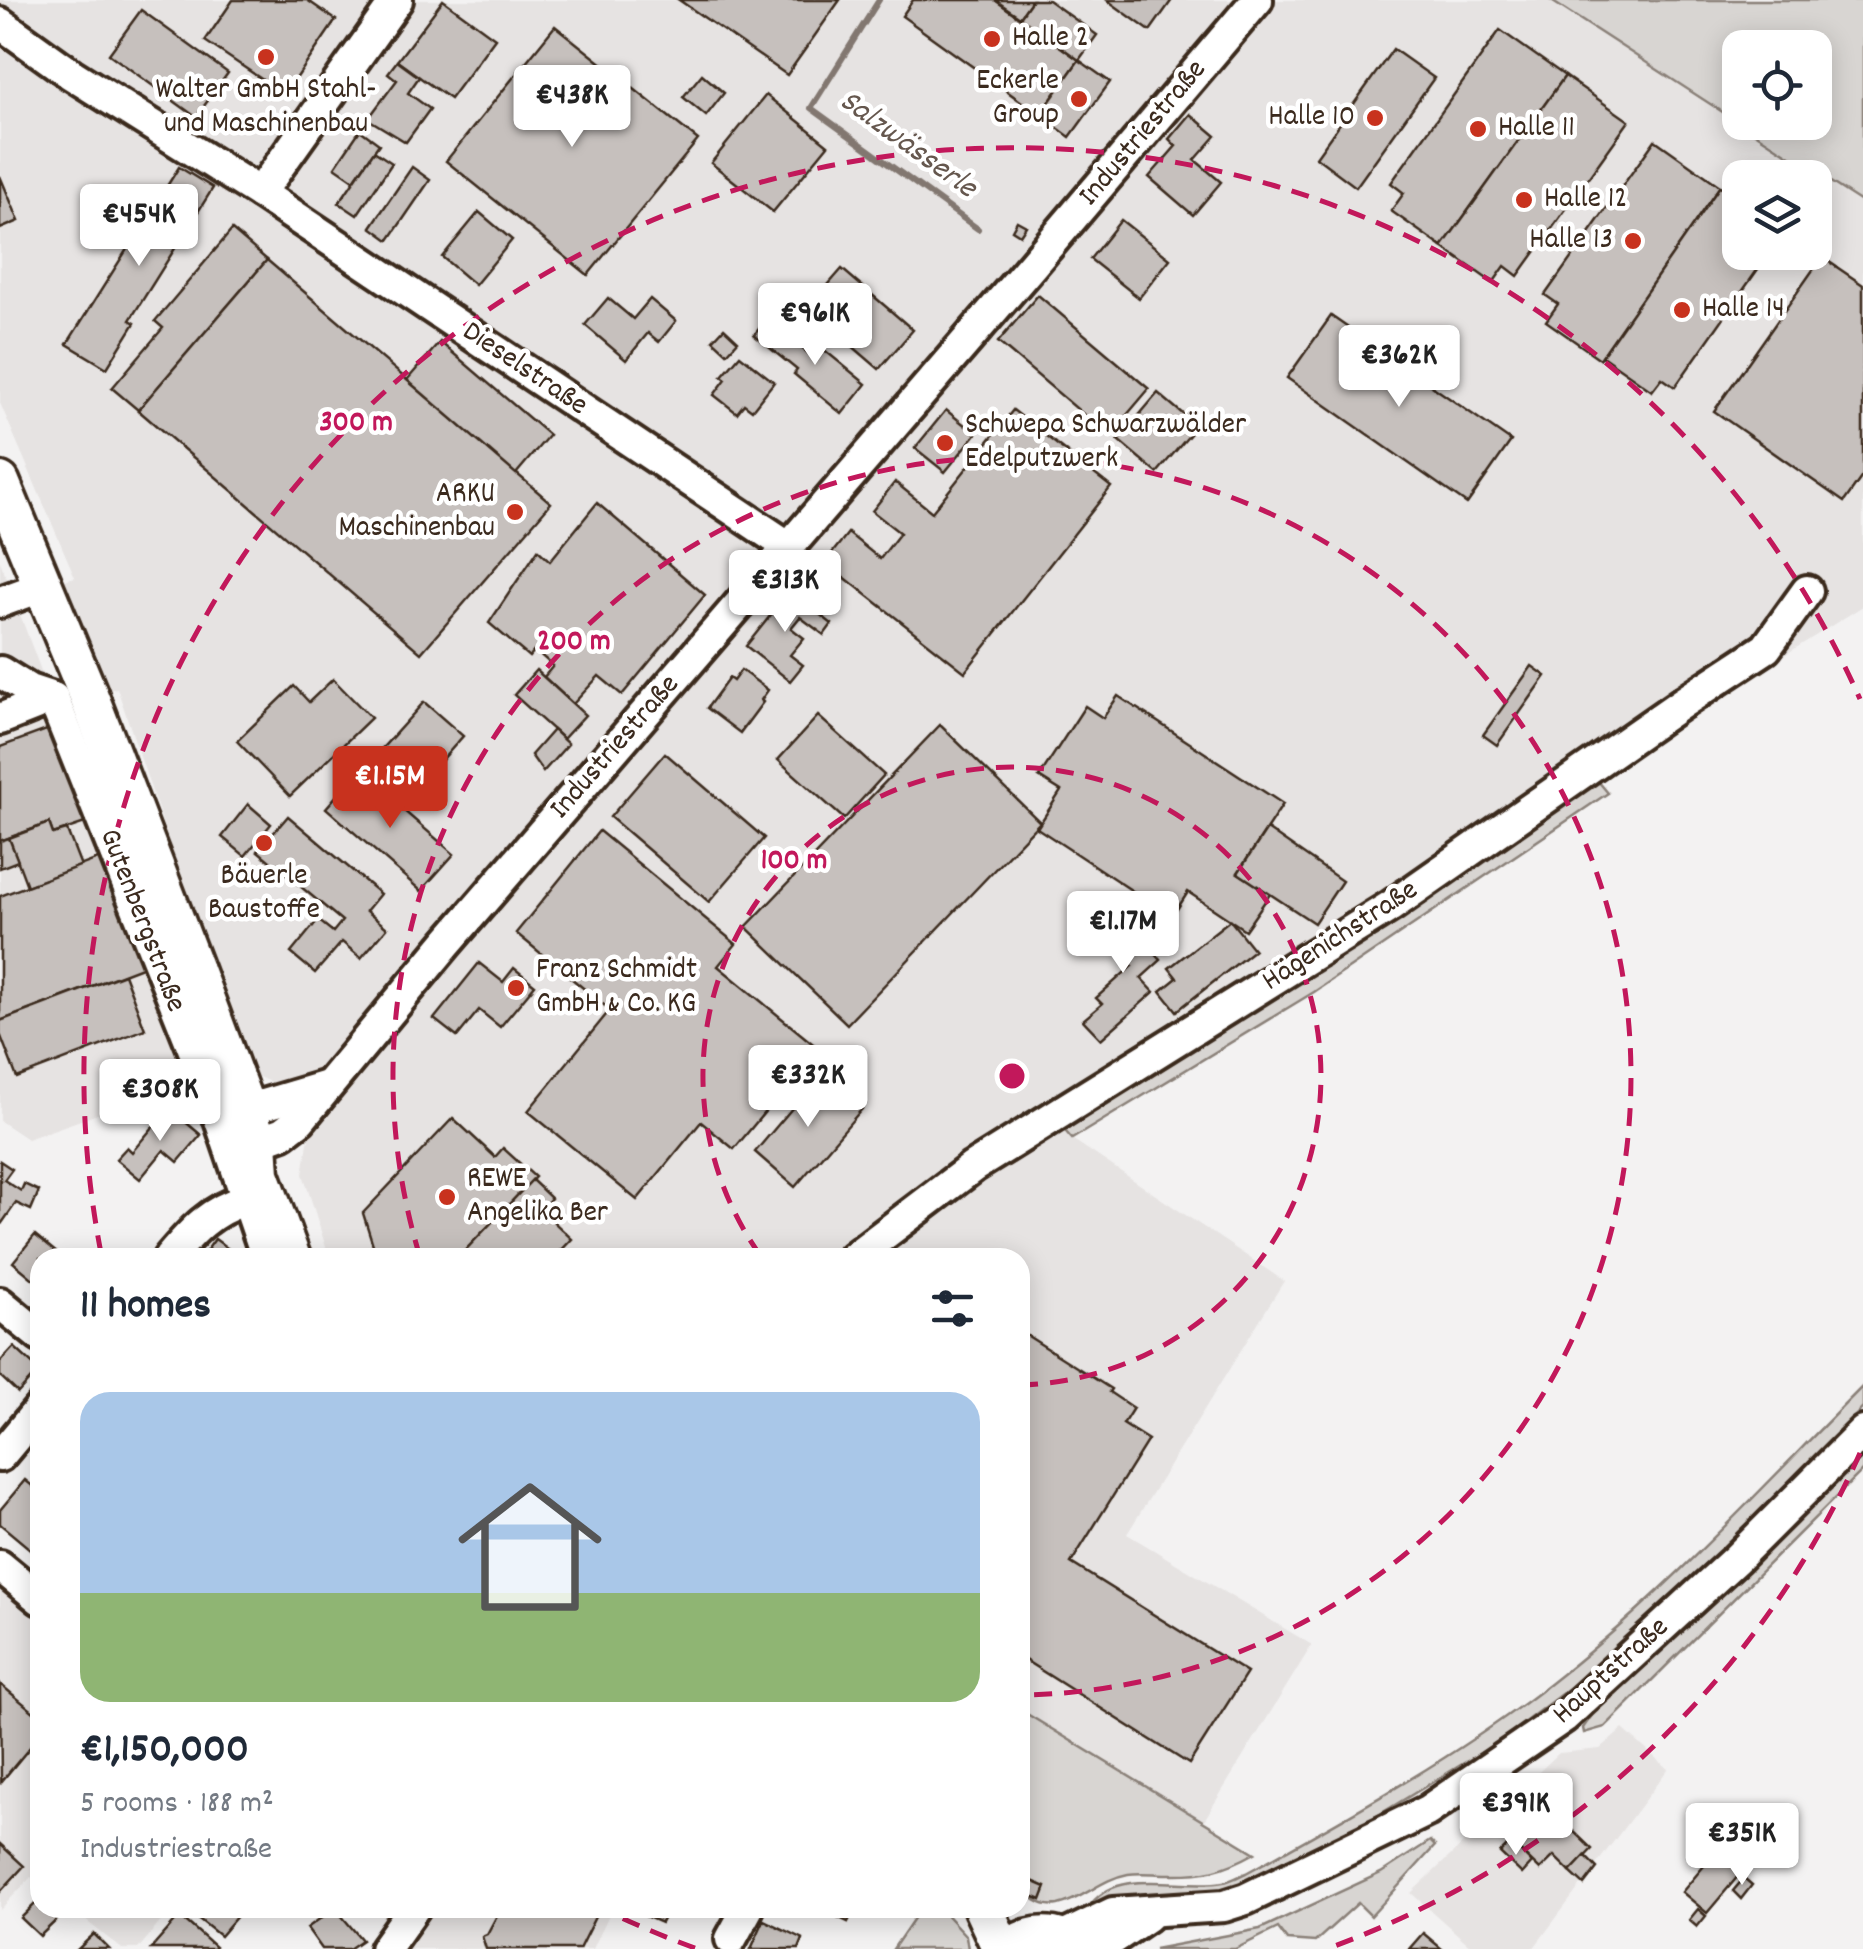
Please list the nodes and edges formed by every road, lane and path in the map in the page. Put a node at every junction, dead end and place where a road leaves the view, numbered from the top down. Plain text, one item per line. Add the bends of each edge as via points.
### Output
1 (397, 0) edge
2 (1256, 0) edge
3 (0, 23) edge
4 (260, 192) junction
5 (0, 482) edge
6 (788, 548) junction
7 (44, 586) junction
8 (1807, 590) dead end
9 (0, 602) edge
10 (0, 672) edge
11 (54, 698) junction
12 (0, 719) edge
13 (252, 1126) junction
14 (245, 1200) junction
15 (178, 1248) edge
16 (263, 1248) edge
17 (286, 1248) edge
18 (304, 1248) edge
19 (867, 1248) edge
20 (0, 1302) edge
21 (30, 1328) edge
22 (30, 1420) edge
23 (1863, 1432) edge
24 (0, 1456) edge
25 (0, 1566) edge
26 (30, 1591) edge
27 (1154, 1912) junction
28 (403, 1918) edge
29 (743, 1918) edge
30 (998, 1918) edge
31 (1014, 1918) edge
32 (731, 1939) dead end
33 (1037, 1944) edge
34 (385, 1949) edge
35 (1098, 1949) edge

1 - 4 street
2 - 6 street, Industriestraße
3 - 4 street, Dieselstraße
4 - 6 street, Dieselstraße
5 - 7 main road
6 - 13 street, Industriestraße via 327,1086
7 - 9 street
7 - 13 main road
8 - 19 street, Hägenichstraße via 1766,648 1391,906 973,1166
10 - 11 street
11 - 12 street
11 - 14 street, Gutenbergstraße via 208,1088
13 - 17 main road via 260,1174
13 - 18 main road via 273,1162
14 - 15 street via 200,1222
14 - 16 street, Gutenbergstraße
20 - 21 street
22 - 24 street
23 - 27 street, Hauptstraße via 1611,1676 1520,1750 1427,1810 1274,1888 1224,1906
25 - 26 street
27 - 33 street, Hauptstraße via 1113,1913
27 - 35 street, Hauptstraße
28 - 34 street
29 - 32 street
30 - 33 main road
31 - 33 main road

